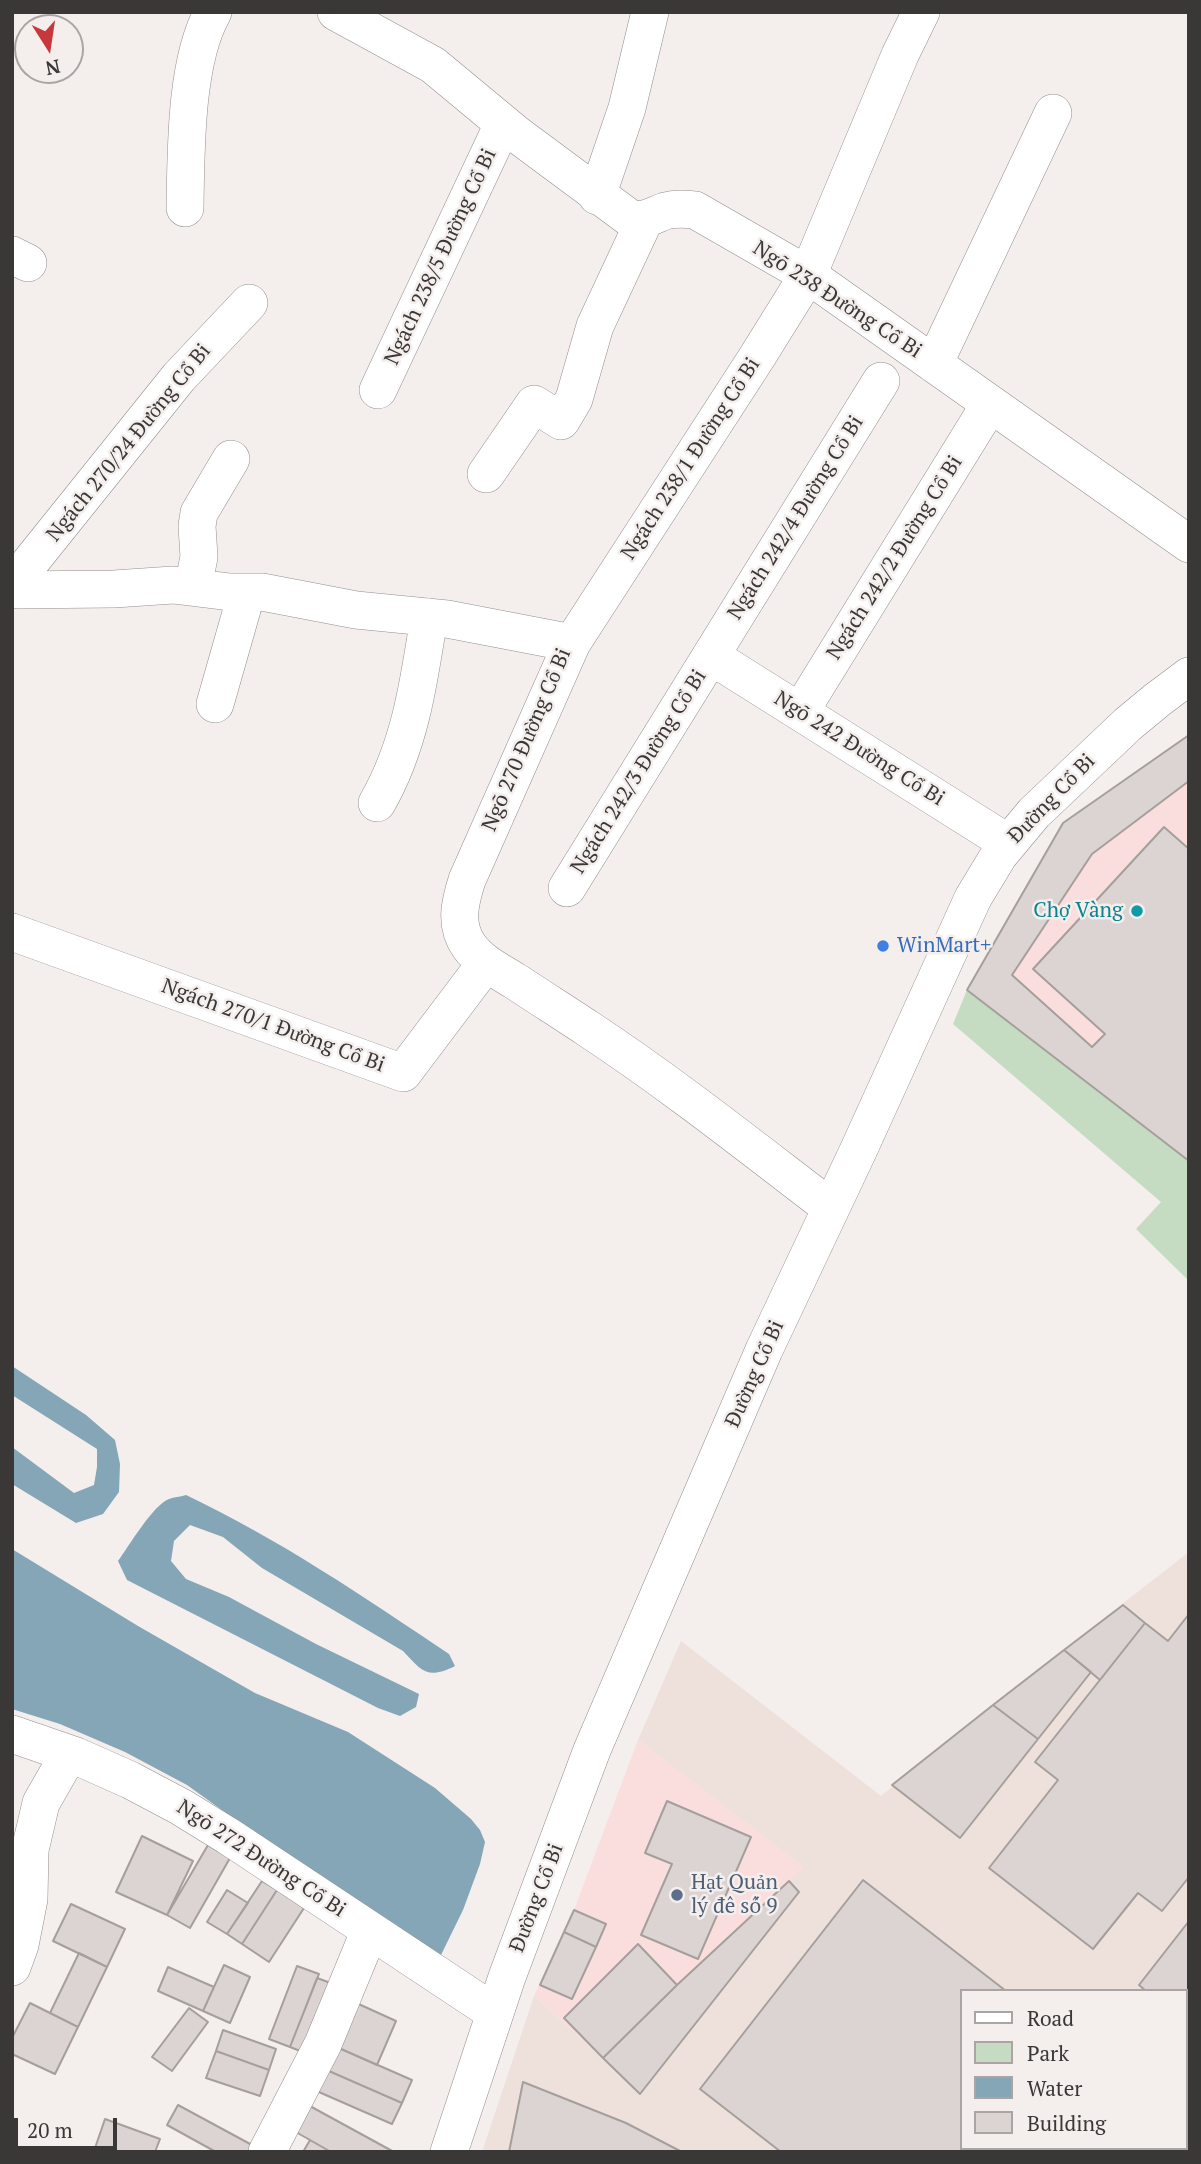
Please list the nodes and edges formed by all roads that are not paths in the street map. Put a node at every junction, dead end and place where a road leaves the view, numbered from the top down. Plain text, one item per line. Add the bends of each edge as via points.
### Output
1 (213, 12) edge
2 (336, 12) edge
3 (650, 12) edge
4 (921, 12) edge
5 (1053, 113) dead end
6 (503, 124) junction
7 (597, 195) junction
8 (185, 208) dead end
9 (645, 219) junction
10 (808, 275) junction
11 (249, 303) dead end
12 (934, 364) junction
13 (881, 381) dead end
14 (378, 390) dead end
15 (990, 404) junction
16 (231, 459) dead end
17 (486, 474) dead end
18 (1189, 544) edge
19 (193, 587) junction
20 (12, 588) edge
21 (247, 592) junction
22 (429, 617) junction
23 (572, 643) junction
24 (711, 656) junction
25 (1189, 676) edge
26 (215, 704) dead end
27 (800, 712) junction
28 (377, 803) dead end
29 (1008, 843) junction
30 (567, 888) dead end
31 (12, 932) edge
32 (486, 962) junction
33 (831, 1208) junction
34 (12, 1734) edge
35 (69, 1754) junction
36 (370, 1930) junction
37 (12, 1966) edge
38 (495, 2013) junction
39 (267, 2152) edge
40 (449, 2152) edge

1 - 8 street via 198,46 186,139
2 - 6 street via 433,65
3 - 7 street via 627,108
4 - 10 street, Ngách 238/1 Đường Cổ Bi
5 - 12 street
6 - 7 street
6 - 14 street, Ngách 238/5 Đường Cổ Bi
7 - 9 street via 631,219
9 - 10 street, Ngõ 238 Đường Cổ Bi via 680,208 695,210
9 - 17 street via 595,326 568,410 561,421 534,404
10 - 12 street, Ngõ 238 Đường Cổ Bi
10 - 23 street, Ngách 238/1 Đường Cổ Bi
11 - 20 street, Ngách 270/24 Đường Cổ Bi via 179,377
12 - 15 street, Ngõ 238 Đường Cổ Bi
13 - 24 street, Ngách 242/4 Đường Cổ Bi
15 - 18 street, Ngõ 238 Đường Cổ Bi
15 - 27 street, Ngách 242/2 Đường Cổ Bi
16 - 19 street via 199,513 199,557
19 - 20 street, Ngõ 270 Đường Cổ Bi
19 - 21 street, Ngõ 270 Đường Cổ Bi
21 - 22 street, Ngõ 270 Đường Cổ Bi
21 - 26 street
22 - 23 street, Ngõ 270 Đường Cổ Bi
22 - 28 street via 403,746
23 - 32 street, Ngõ 270 Đường Cổ Bi via 459,907 471,949
24 - 27 street, Ngõ 242 Đường Cổ Bi
24 - 30 street, Ngách 242/3 Đường Cổ Bi
25 - 29 street, Đường Cổ Bi via 1067,780
27 - 29 street, Ngõ 242 Đường Cổ Bi
29 - 33 street, Đường Cổ Bi via 973,898
31 - 32 street, Ngách 270/1 Đường Cổ Bi via 403,1073
32 - 33 street, Ngõ 270 Đường Cổ Bi via 693,1102
33 - 38 street, Đường Cổ Bi via 764,1350 592,1749
34 - 35 street, Ngõ 272 Đường Cổ Bi
35 - 36 street, Ngõ 272 Đường Cổ Bi via 181,1807
35 - 37 street via 41,1803 30,1850 29,1899
36 - 38 street, Ngõ 272 Đường Cổ Bi
36 - 39 street via 323,2044
38 - 40 street, Đường Cổ Bi

